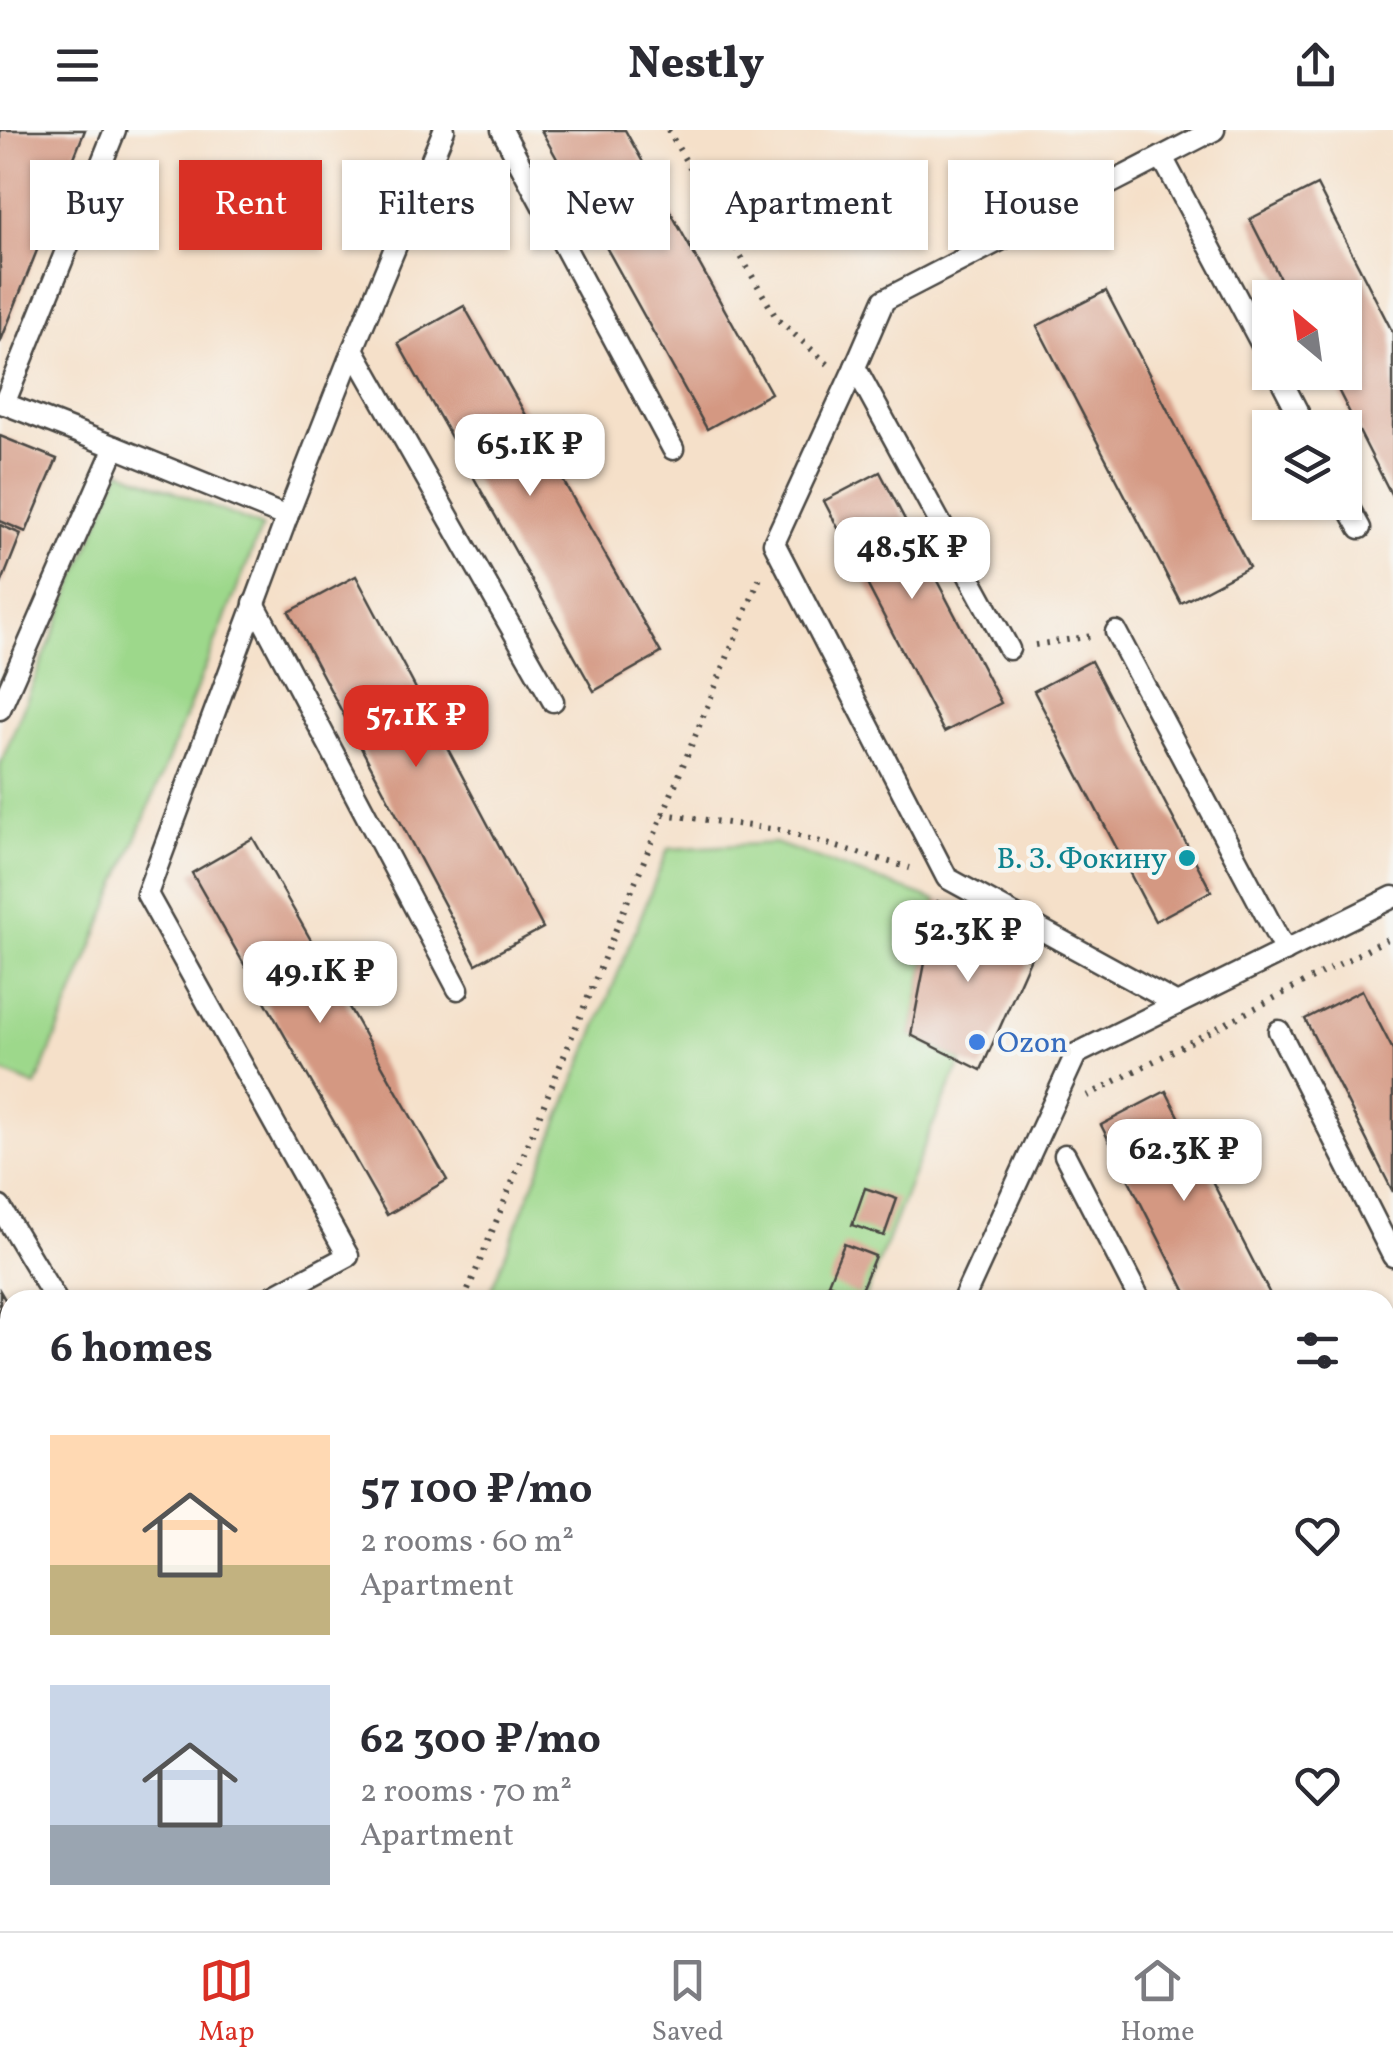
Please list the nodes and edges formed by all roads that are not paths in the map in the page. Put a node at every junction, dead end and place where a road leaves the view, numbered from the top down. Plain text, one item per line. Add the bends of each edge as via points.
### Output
1 (116, 130) edge
2 (444, 130) edge
3 (502, 130) edge
4 (1214, 130) edge
5 (1162, 156) junction
6 (1252, 326) edge
7 (353, 349) junction
8 (852, 375) junction
9 (2, 403) edge
10 (115, 447) junction
11 (672, 449) dead end
12 (287, 517) junction
13 (1356, 520) edge
14 (1360, 528) dead end
15 (254, 603) junction
16 (1116, 632) road end
17 (1010, 649) road end
18 (553, 701) dead end
19 (0, 709) edge
20 (1393, 897) edge
21 (1285, 951) junction
22 (458, 989) dead end
23 (1178, 1004) junction
24 (1279, 1032) road end
25 (1065, 1155) dead end
26 (0, 1207) edge
27 (1393, 1256) edge
28 (50, 1290) edge
29 (285, 1290) edge
30 (968, 1290) edge
31 (1135, 1290) edge

1 - 9 lane
2 - 7 lane
3 - 11 lane
4 - 5 lane
5 - 6 lane
5 - 8 lane via 884,300
7 - 12 lane
7 - 18 lane
8 - 17 lane
8 - 23 lane via 774,543 948,878
9 - 10 lane
10 - 12 lane
10 - 19 lane
12 - 15 lane
13 - 14 lane
15 - 22 lane
15 - 29 lane via 147,894 348,1256
16 - 21 lane
20 - 21 lane
21 - 23 lane
23 - 30 lane via 1076,1054
24 - 27 lane
25 - 31 lane
26 - 28 lane

